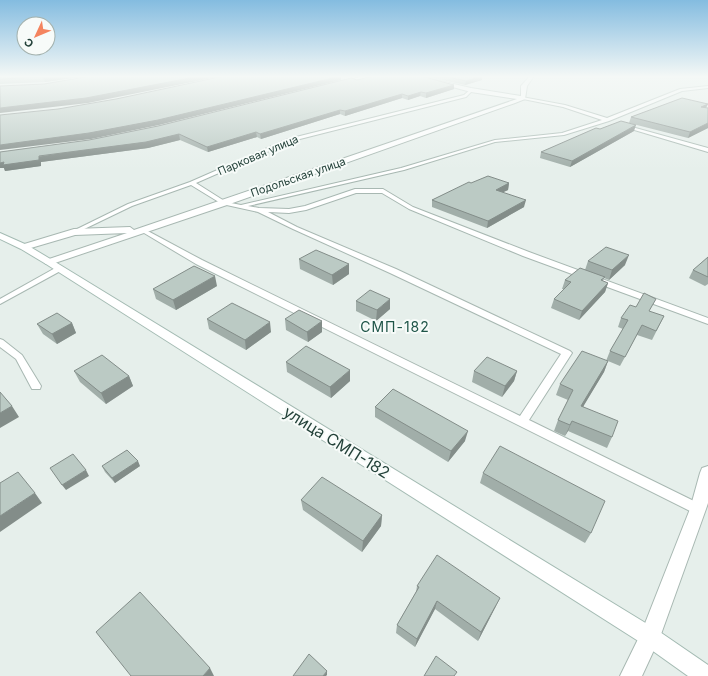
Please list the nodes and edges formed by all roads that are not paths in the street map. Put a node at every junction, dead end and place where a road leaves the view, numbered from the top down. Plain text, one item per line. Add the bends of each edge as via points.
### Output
1 (419, 108) edge
2 (496, 108) edge
3 (569, 108) edge
4 (638, 108) edge
5 (607, 120) junction
6 (708, 150) edge
7 (192, 184) junction
8 (224, 203) junction
9 (241, 206) junction
10 (259, 210) junction
11 (142, 230) junction
12 (74, 232) junction
13 (0, 236) edge
14 (24, 246) junction
15 (55, 265) junction
16 (0, 302) edge
17 (708, 321) edge
18 (0, 342) edge
19 (36, 386) dead end
20 (522, 422) junction
21 (708, 473) edge
22 (698, 509) junction
23 (650, 637) junction
24 (631, 676) edge
25 (706, 676) edge

1 - 7 lane, Парковая улица via 290,140
2 - 8 street, Подольская улица
3 - 5 lane
4 - 5 lane
5 - 6 lane
5 - 9 lane via 562,134 495,141 402,169
7 - 8 lane
7 - 12 lane, Парковая улица via 130,205
8 - 9 lane
8 - 11 street, Подольская улица
9 - 10 lane
10 - 17 lane via 289,211 306,208 354,191 383,192 411,208 526,254
10 - 20 lane via 567,353
11 - 12 street
11 - 15 street, Подольская улица
11 - 20 lane via 199,262
12 - 14 street
13 - 14 street
14 - 15 street, улица СМП-182
15 - 16 lane
15 - 23 street, улица СМП-182
18 - 19 lane via 18,357
20 - 22 lane
21 - 22 street
22 - 23 street
23 - 24 street
23 - 25 street, улица СМП-182

